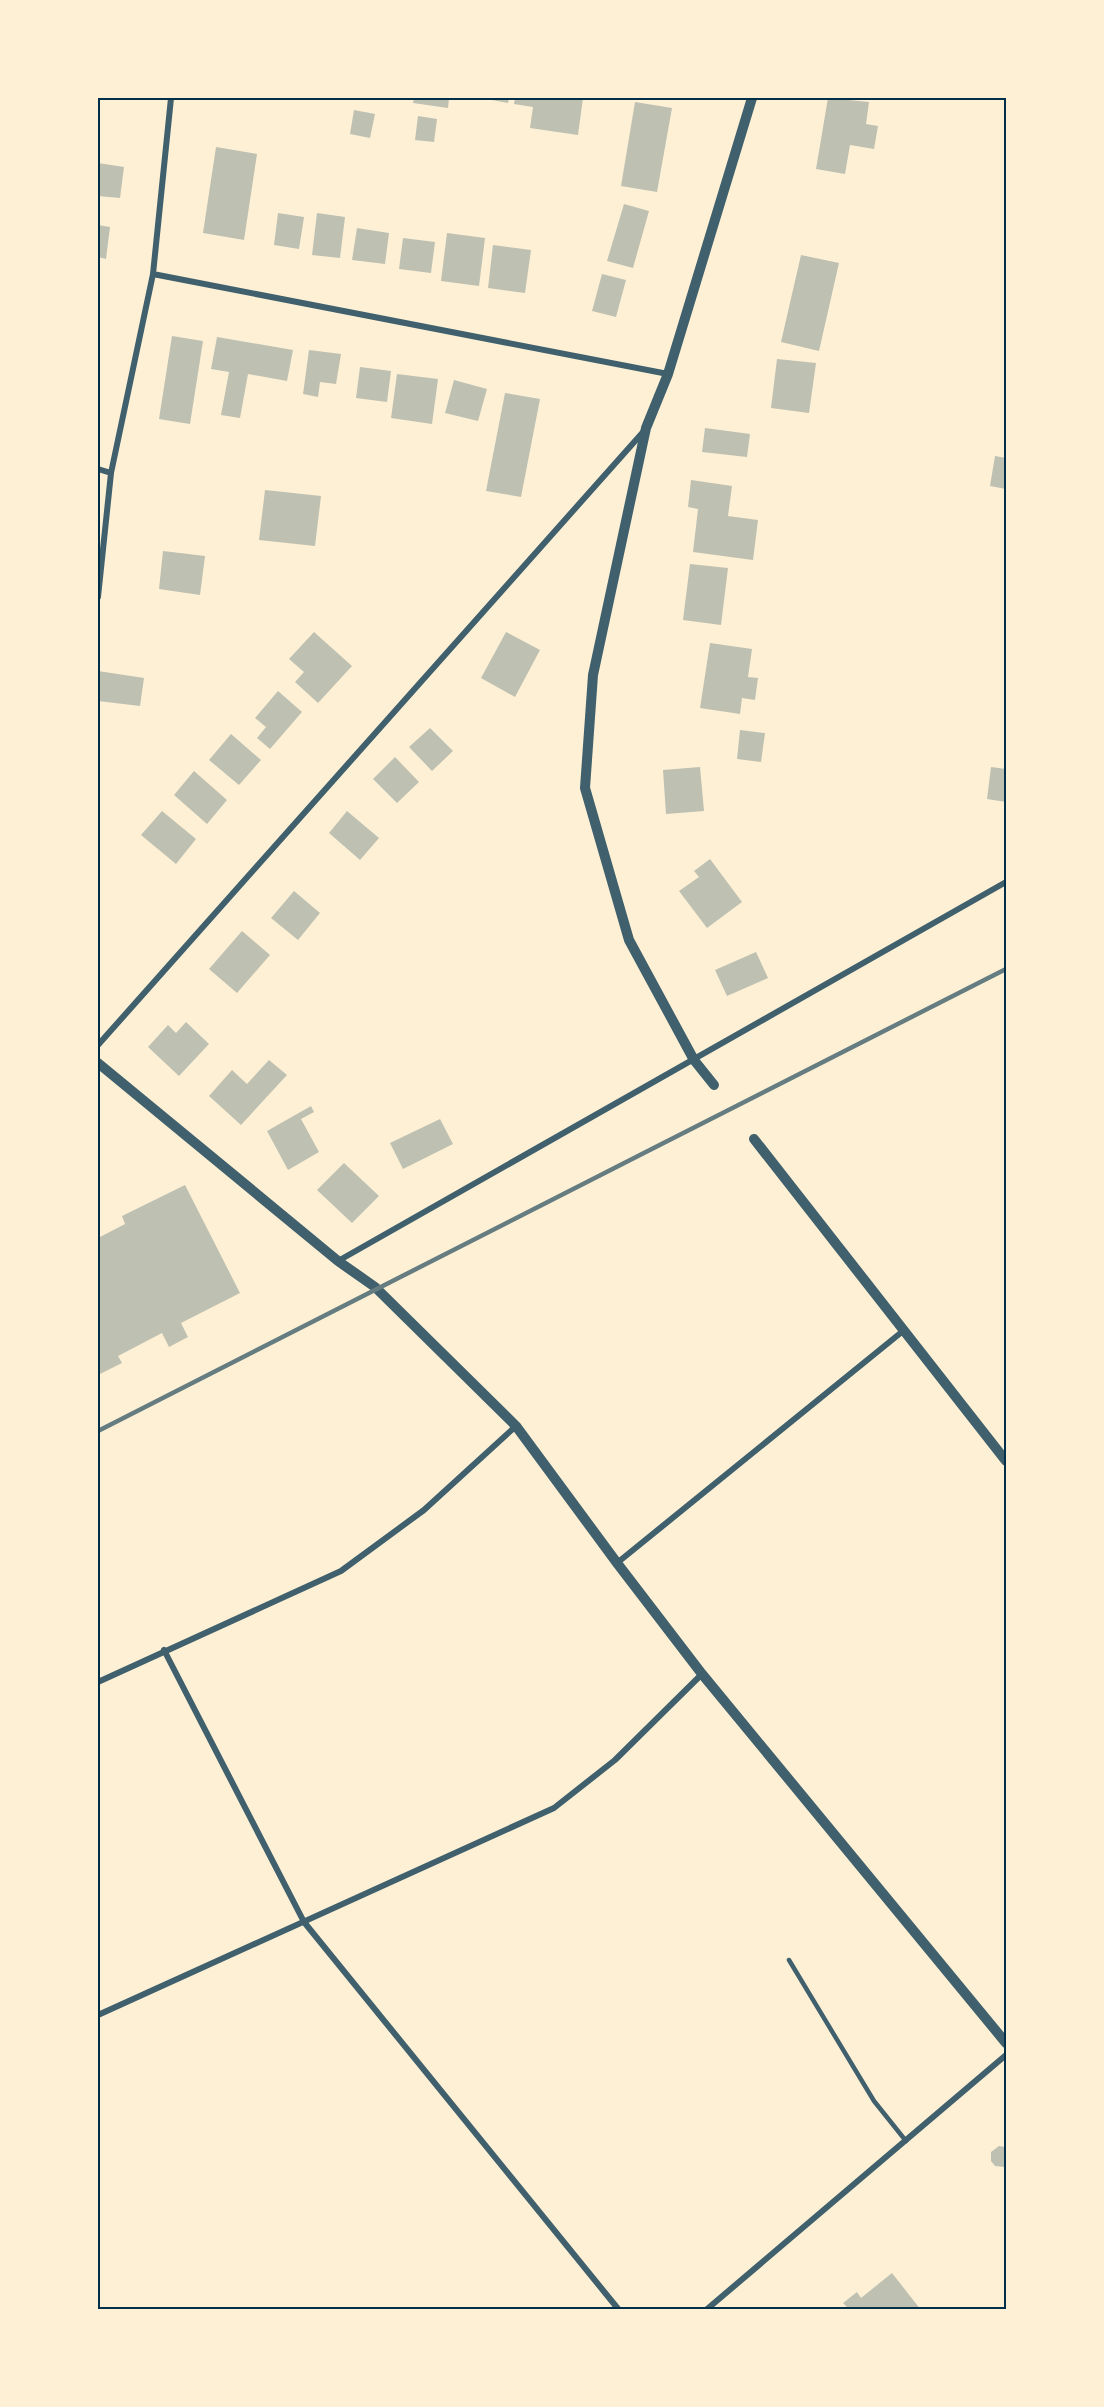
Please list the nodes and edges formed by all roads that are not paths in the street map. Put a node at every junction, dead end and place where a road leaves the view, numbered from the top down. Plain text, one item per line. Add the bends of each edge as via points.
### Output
1 (171, 98) edge
2 (752, 98) edge
3 (153, 274) junction
4 (668, 374) junction
5 (646, 428) junction
6 (98, 469) edge
7 (111, 473) junction
8 (98, 597) edge
9 (1006, 882) edge
10 (98, 1045) edge
11 (694, 1060) junction
12 (98, 1063) edge
13 (714, 1085) dead end
14 (754, 1139) dead end
15 (338, 1262) junction
16 (903, 1331) junction
17 (516, 1426) junction
18 (1006, 1461) edge
19 (617, 1563) junction
20 (164, 1650) junction
21 (702, 1674) junction
22 (98, 1682) edge
23 (304, 1922) junction
24 (789, 1960) dead end
25 (98, 2015) edge
26 (1006, 2043) edge
27 (1006, 2055) edge
28 (906, 2141) junction
29 (618, 2310) edge
30 (706, 2310) edge

1 - 3 street
2 - 4 street
3 - 4 street
3 - 7 street
4 - 5 street
5 - 10 street
5 - 11 street via 593,675 585,788 629,940
6 - 7 street
7 - 8 street
9 - 11 street
11 - 13 street
11 - 15 street
12 - 15 street
14 - 16 street
15 - 17 street via 375,1287
16 - 18 street
16 - 19 street
17 - 19 street
17 - 20 street via 424,1510 340,1571
19 - 21 street
20 - 22 street
20 - 23 street
21 - 23 street via 615,1760 554,1808
21 - 26 street
23 - 25 street
23 - 29 street
24 - 28 lane via 874,2101
27 - 28 street
28 - 30 street

